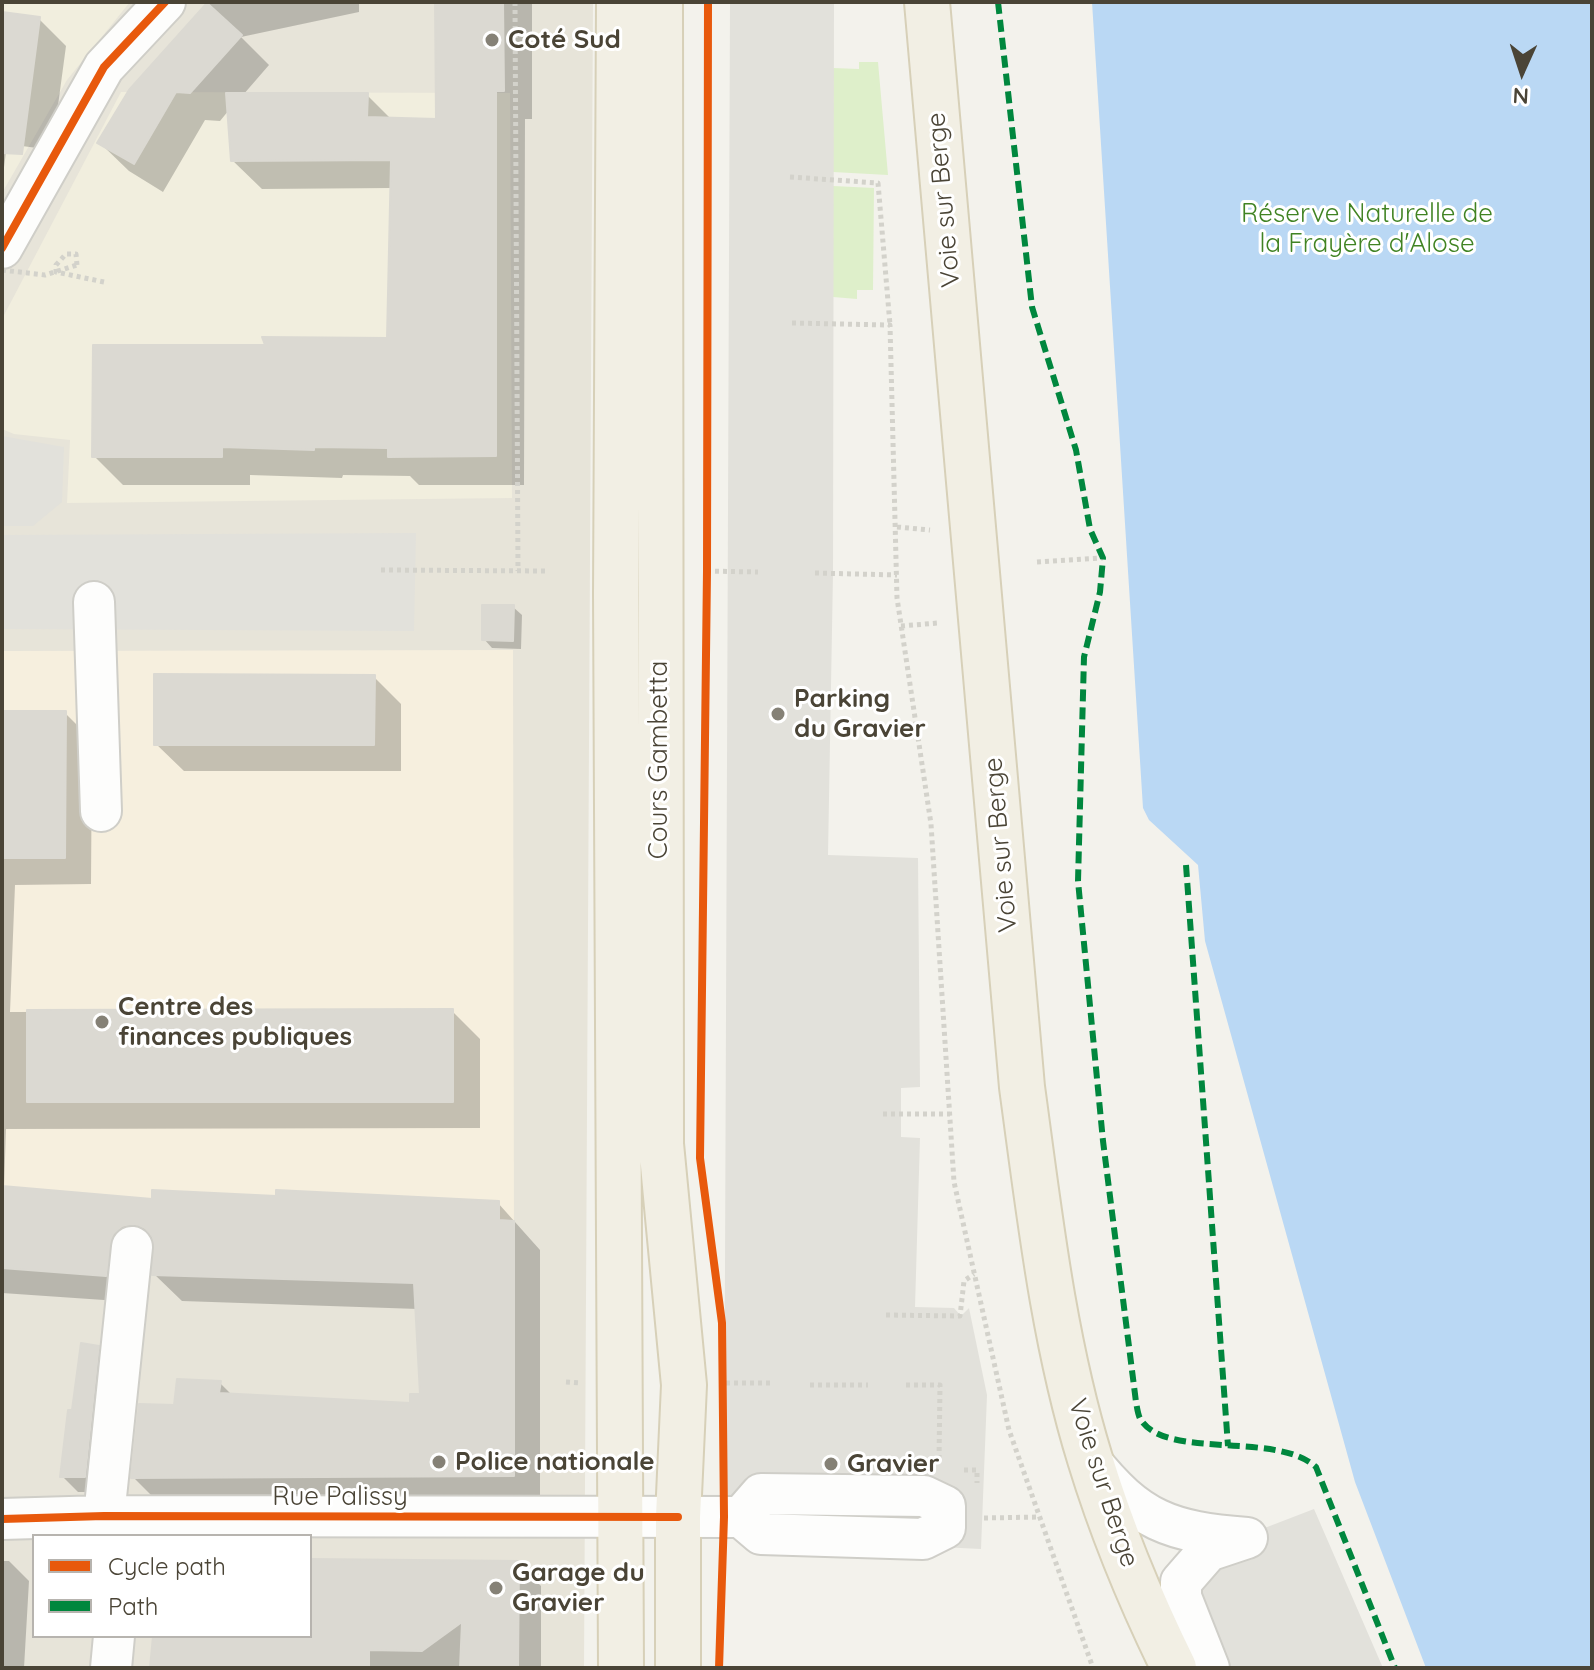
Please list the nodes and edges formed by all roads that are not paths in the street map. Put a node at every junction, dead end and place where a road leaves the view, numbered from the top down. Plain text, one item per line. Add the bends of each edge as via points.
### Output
1 (165, 2) edge
2 (619, 2) edge
3 (660, 2) edge
4 (927, 2) edge
5 (2, 248) edge
6 (94, 602) dead end
7 (101, 811) dead end
8 (132, 1247) dead end
9 (1089, 1459) junction
10 (622, 1517) junction
11 (678, 1517) junction
12 (741, 1517) dead end
13 (2, 1519) edge
14 (117, 1523) edge
15 (114, 1638) edge
16 (111, 1668) edge
17 (621, 1668) edge
18 (678, 1668) edge
19 (1174, 1668) edge
20 (1209, 1668) edge

1 - 5 street via 104,67
2 - 10 main road, Cours Gambetta via 616,593
3 - 11 main road, Cours Gambetta via 661,1112 684,1385
4 - 9 main road, Voie sur Berge via 1022,1087 1060,1336
6 - 7 street
8 - 14 street
9 - 19 main road, Voie sur Berge via 1145,1610
9 - 20 street via 1114,1491 1162,1523 1201,1534 1247,1538 1208,1551 1181,1582 1181,1597
10 - 11 street, Rue Palissy
10 - 14 street, Rue Palissy
10 - 17 main road, Cours Gambetta
11 - 12 street, Rue Palissy
11 - 18 main road, Cours Gambetta
13 - 14 street, Rue Palissy
15 - 16 street

